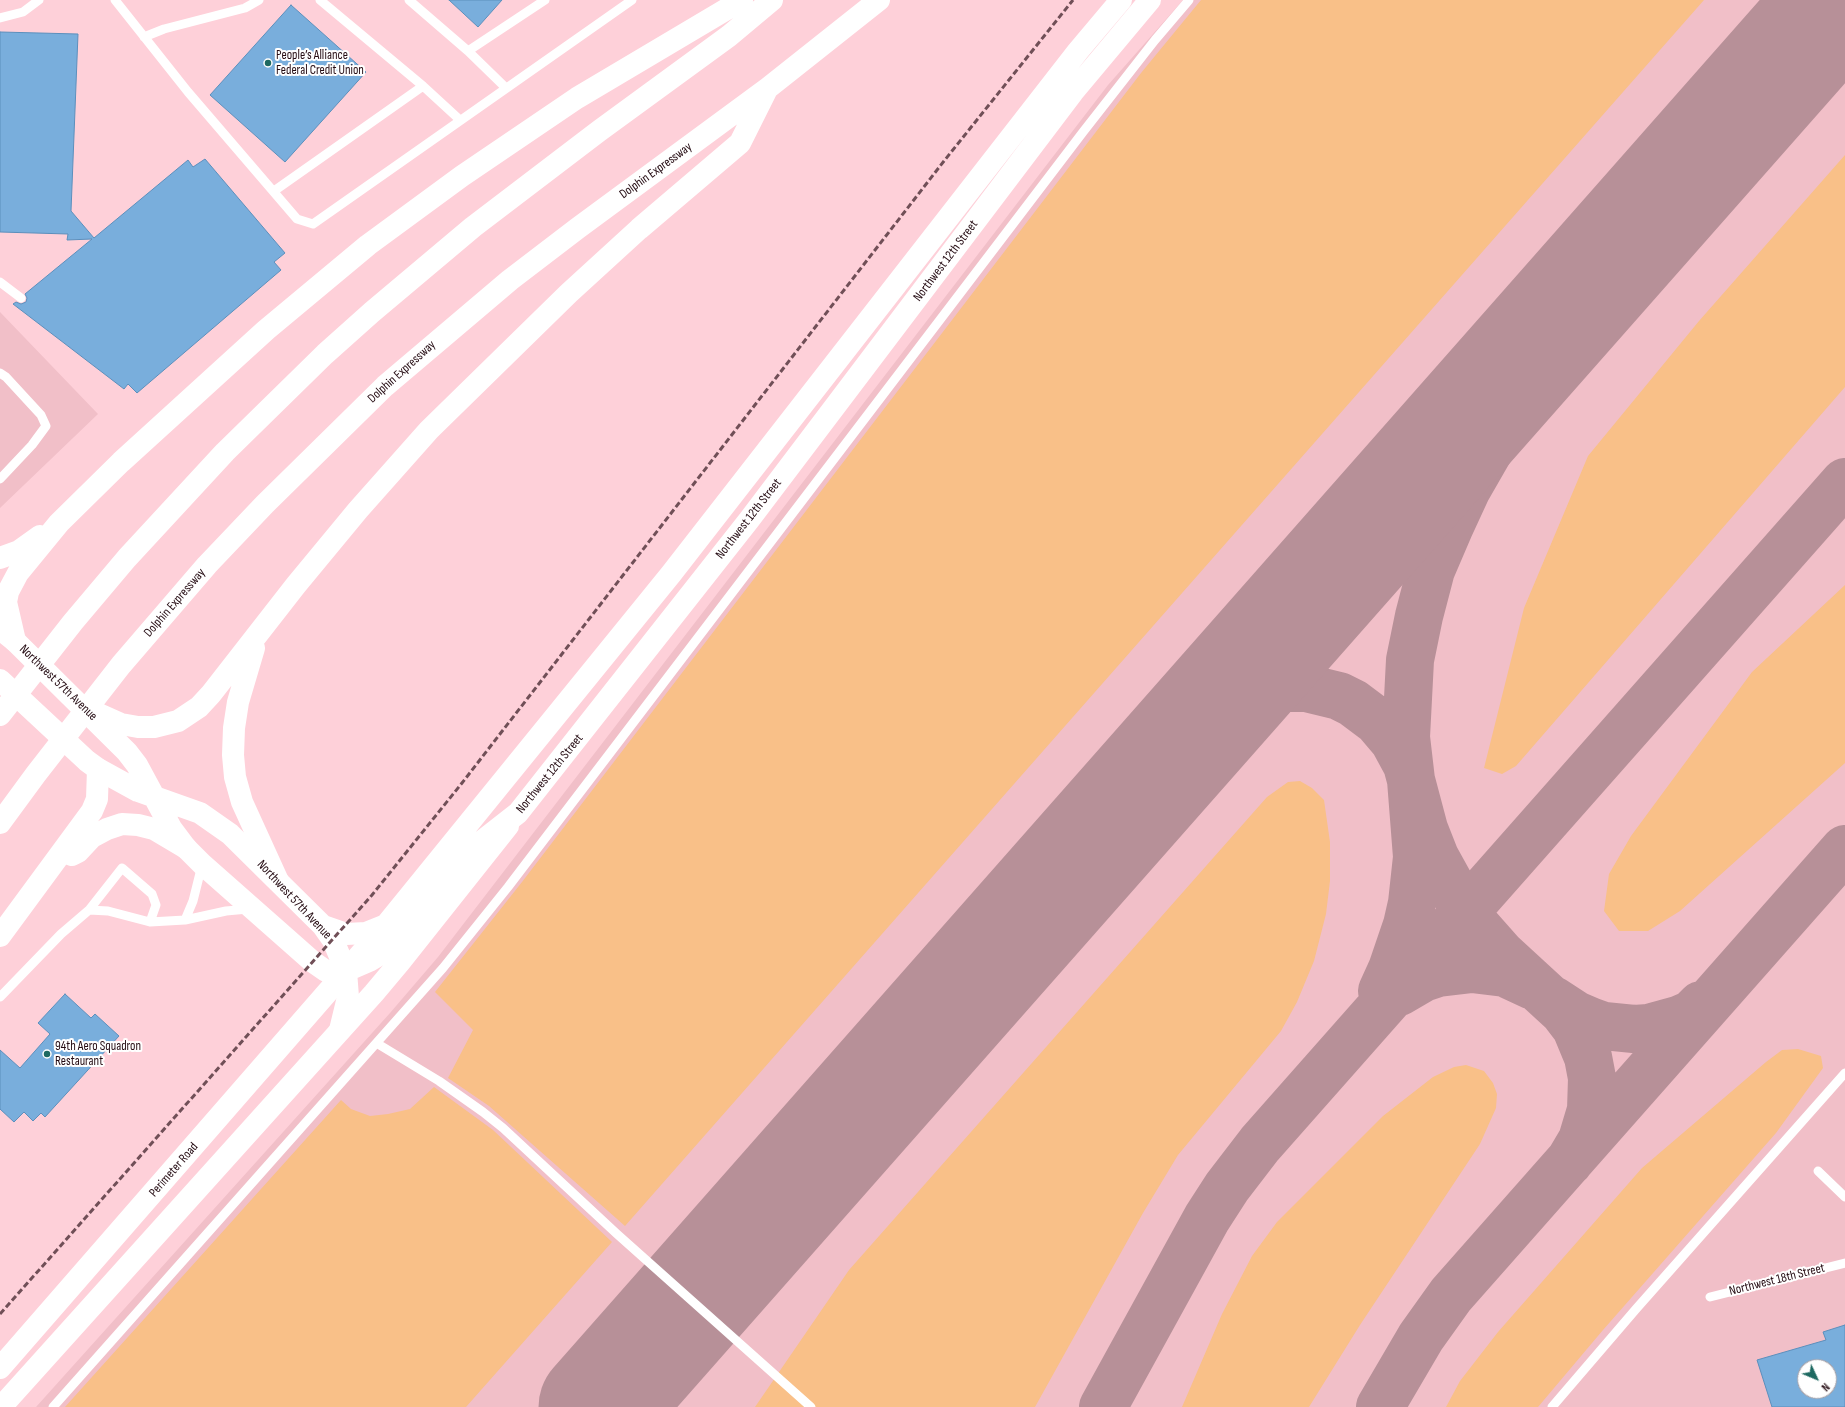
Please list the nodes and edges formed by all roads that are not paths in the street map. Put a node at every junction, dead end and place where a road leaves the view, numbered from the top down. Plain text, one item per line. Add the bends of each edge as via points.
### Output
1 (39, 0) edge
2 (115, 0) edge
3 (259, 0) edge
4 (320, 0) edge
5 (409, 0) edge
6 (545, 0) edge
7 (632, 0) edge
8 (742, 0) edge
9 (772, 0) edge
10 (879, 0) edge
11 (1121, 0) edge
12 (1150, 0) edge
13 (1189, 0) edge
14 (0, 18) edge
15 (144, 37) junction
16 (468, 51) junction
17 (423, 86) junction
18 (506, 88) junction
19 (768, 88) junction
20 (460, 120) junction
21 (274, 191) junction
22 (0, 282) edge
23 (21, 298) dead end
24 (0, 373) edge
25 (0, 479) edge
26 (59, 523) junction
27 (0, 558) edge
28 (261, 628) junction
29 (7, 635) edge
30 (0, 680) edge
31 (83, 707) junction
32 (0, 715) edge
33 (98, 769) junction
34 (155, 798) junction
35 (518, 813) junction
36 (0, 823) edge
37 (186, 848) junction
38 (202, 864) junction
39 (48, 869) junction
40 (278, 881) junction
41 (253, 908) junction
42 (89, 910) junction
43 (185, 920) junction
44 (150, 922) junction
45 (386, 925) junction
46 (323, 926) junction
47 (0, 936) edge
48 (346, 971) junction
49 (0, 997) edge
50 (340, 1030) junction
51 (378, 1044) junction
52 (1845, 1073) edge
53 (1818, 1171) dead end
54 (1845, 1197) edge
55 (1845, 1263) edge
56 (1710, 1297) dead end
57 (0, 1368) edge
58 (1, 1407) edge
59 (53, 1407) edge
60 (812, 1407) edge
61 (1552, 1407) edge

1 - 14 lane via 23,12
2 - 15 lane
3 - 15 lane via 246,8 164,29
4 - 17 lane
5 - 16 lane
6 - 16 lane
7 - 18 lane
8 - 26 main road via 577,98 430,198 368,245 266,330 120,462
9 - 32 main road via 729,36 485,217 326,354 225,452 127,558
10 - 19 main road, Dolphin Expressway
11 - 45 main road, Northwest 12th Street via 1078,51 670,574
12 - 35 main road, Northwest 12th Street via 1073,92 749,520
13 - 51 lane via 1083,132 485,916
15 - 21 lane
16 - 18 lane
17 - 20 lane
17 - 21 lane
18 - 20 lane
19 - 28 main road via 740,143 639,229 575,288 429,430 358,510
19 - 36 main road, Dolphin Expressway via 510,280 385,386 207,565 121,665
20 - 21 lane via 313,224 297,219
22 - 23 lane
24 - 25 lane via 41,415 46,426
26 - 27 main road via 19,551
26 - 29 main road via 18,573 8,592
28 - 31 main road via 211,694 199,707 178,721 154,727 138,727 121,724
28 - 40 main road via 238,702 233,755 235,777 242,802
29 - 31 main road, Northwest 57th Avenue
30 - 33 main road, Northwest 57th Avenue
31 - 34 main road, Northwest 57th Avenue via 127,752
33 - 34 main road, Northwest 57th Avenue via 125,785
33 - 39 main road via 97,799 92,811
34 - 37 main road via 171,828
34 - 40 main road, Northwest 57th Avenue via 191,810 213,822 230,834
35 - 48 main road via 472,849 397,942 384,952
35 - 50 main road, Northwest 12th Street via 400,962
37 - 38 main road
37 - 39 main road via 154,829 122,824 92,837 78,852
38 - 41 main road
38 - 43 lane via 198,885
39 - 47 main road
40 - 46 main road, Northwest 57th Avenue
41 - 43 lane
41 - 48 main road via 326,971
42 - 44 lane via 108,911
42 - 44 lane via 122,868 152,894 156,905
42 - 49 lane via 61,934
43 - 44 lane
45 - 46 main road via 366,933 346,934
45 - 48 main road, Northwest 12th Street
46 - 48 main road, Northwest 57th Avenue via 333,940
48 - 50 main road, Northwest 57th Avenue via 348,997
48 - 57 main road, Perimeter Road
50 - 58 main road
51 - 59 lane
51 - 60 lane via 439,1081 493,1120
52 - 61 lane
53 - 54 lane
55 - 56 lane, Northwest 18th Street

